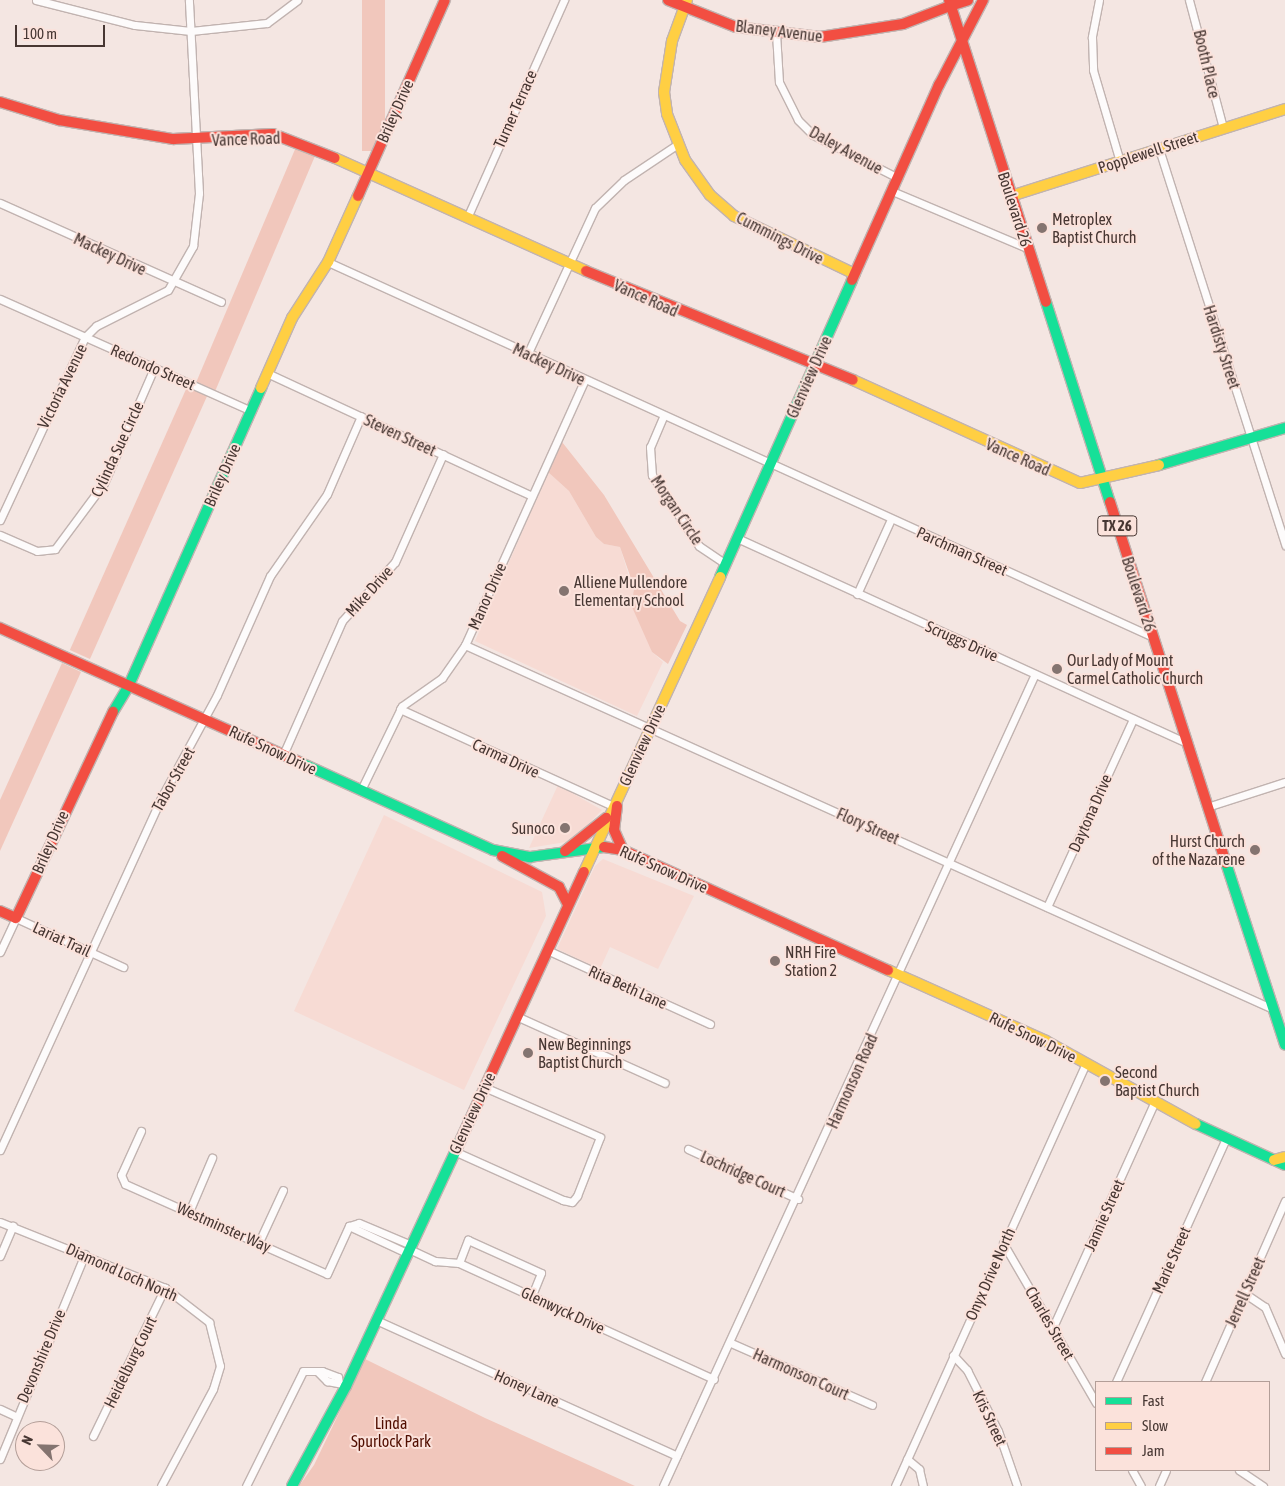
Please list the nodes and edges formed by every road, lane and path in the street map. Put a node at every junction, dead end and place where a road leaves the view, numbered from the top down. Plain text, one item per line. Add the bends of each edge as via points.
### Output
1 (36, 0) edge
2 (189, 0) edge
3 (297, 0) edge
4 (445, 0) edge
5 (564, 0) edge
6 (668, 0) edge
7 (968, 0) edge
8 (982, 0) edge
9 (1099, 0) edge
10 (1188, 0) edge
11 (949, 3) edge
12 (686, 4) edge
13 (191, 31) junction
14 (776, 33) junction
15 (962, 41) junction
16 (0, 102) edge
17 (1285, 109) edge
18 (1223, 128) junction
19 (197, 140) junction
20 (678, 144) junction
21 (1159, 149) junction
22 (1120, 162) junction
23 (368, 172) junction
24 (898, 178) junction
25 (892, 190) junction
26 (1011, 196) junction
27 (0, 203) edge
28 (467, 218) junction
29 (1028, 248) junction
30 (328, 262) junction
31 (568, 263) junction
32 (855, 274) junction
33 (172, 284) junction
34 (0, 299) edge
35 (221, 302) dead end
36 (85, 337) junction
37 (527, 354) junction
38 (815, 363) junction
39 (154, 368) junction
40 (267, 374) junction
41 (584, 381) junction
42 (251, 411) junction
43 (360, 416) junction
44 (663, 417) junction
45 (1285, 428) edge
46 (1251, 438) junction
47 (442, 454) junction
48 (770, 464) junction
49 (1102, 481) junction
50 (532, 496) junction
51 (891, 519) junction
52 (0, 520) edge
53 (0, 535) edge
54 (737, 538) junction
55 (1285, 545) edge
56 (726, 564) junction
57 (857, 594) junction
58 (0, 628) edge
59 (1153, 637) junction
60 (465, 645) junction
61 (1035, 674) junction
62 (128, 685) junction
63 (400, 709) junction
64 (205, 719) junction
65 (1133, 719) junction
66 (650, 728) junction
67 (1188, 744) junction
68 (283, 755) junction
69 (1285, 782) edge
70 (361, 790) junction
71 (620, 791) junction
72 (1208, 807) junction
73 (611, 811) junction
74 (595, 846) junction
75 (493, 850) junction
76 (623, 850) junction
77 (564, 852) junction
78 (949, 863) junction
79 (568, 905) junction
80 (1048, 907) junction
81 (0, 911) edge
82 (16, 918) junction
83 (547, 950) junction
84 (0, 952) edge
85 (89, 952) junction
86 (124, 967) dead end
87 (899, 975) junction
88 (1271, 1008) junction
89 (516, 1016) junction
90 (710, 1024) dead end
91 (1285, 1045) edge
92 (1086, 1063) junction
93 (665, 1083) dead end
94 (484, 1087) junction
95 (1154, 1103) junction
96 (141, 1131) dead end
97 (1226, 1138) junction
98 (688, 1149) dead end
99 (0, 1150) edge
100 (454, 1151) junction
101 (1285, 1157) edge
102 (212, 1158) dead end
103 (1274, 1160) junction
104 (1285, 1165) edge
105 (283, 1190) dead end
106 (798, 1199) junction
107 (1285, 1201) edge
108 (190, 1212) junction
109 (0, 1222) edge
110 (13, 1226) junction
111 (259, 1242) junction
112 (1003, 1243) junction
113 (409, 1249) junction
114 (85, 1254) junction
115 (0, 1256) edge
116 (459, 1263) junction
117 (327, 1274) joint
118 (165, 1288) junction
119 (1244, 1293) junction
120 (532, 1295) junction
121 (376, 1320) junction
122 (1053, 1327) junction
123 (731, 1343) junction
124 (1285, 1354) edge
125 (953, 1355) junction
126 (714, 1379) junction
127 (1116, 1381) edge
128 (1205, 1381) edge
129 (343, 1384) junction
130 (1095, 1401) edge
131 (872, 1405) dead end
132 (0, 1409) edge
133 (15, 1416) junction
134 (93, 1436) dead end
135 (677, 1456) junction
136 (907, 1459) junction
137 (0, 1460) edge
138 (1133, 1471) edge
139 (1166, 1471) edge
140 (1240, 1471) edge
141 (161, 1486) edge
142 (246, 1486) edge
143 (292, 1486) edge
144 (664, 1486) edge
145 (895, 1486) edge
146 (923, 1486) edge
147 (1017, 1486) edge
148 (1141, 1486) edge
149 (1159, 1486) edge
150 (1263, 1486) edge

1 - 13 street via 135,25
2 - 13 street, Victoria Avenue
3 - 13 street via 267,23
4 - 23 main road, Briley Drive
5 - 28 street, Turner Terrace
6 - 12 main road, Blaney Avenue
7 - 11 main road, Blaney Avenue
8 - 15 main road, Glenview Drive
9 - 22 street via 1092,60
10 - 18 street, Booth Place
11 - 14 main road, Blaney Avenue via 903,24 850,35
11 - 15 main road, Boulevard 26 / TX 26
12 - 14 main road, Blaney Avenue via 736,26
12 - 20 main road, Cummings Drive via 672,41 664,92
13 - 19 street, Victoria Avenue
14 - 24 street, Daley Avenue via 779,82 798,120 813,136
15 - 24 main road, Glenview Drive
15 - 26 main road, Boulevard 26 / TX 26
16 - 19 main road, Vance Road via 77,124
17 - 18 main road, Popplewell Street
18 - 21 main road, Popplewell Street
19 - 23 main road, Vance Road via 282,136
19 - 33 street, Victoria Avenue via 197,227 189,256
20 - 31 street via 605,197 590,217
20 - 32 main road, Cummings Drive via 700,183 734,216
21 - 22 main road, Popplewell Street
21 - 46 street, Hardisty Street
22 - 26 main road, Popplewell Street
23 - 28 main road, Vance Road
23 - 30 main road, Briley Drive
24 - 25 main road, Glenview Drive
25 - 29 street, Daley Avenue
25 - 32 main road, Glenview Drive
26 - 29 main road, Boulevard 26 / TX 26
27 - 33 street, Mackey Drive
28 - 31 main road, Vance Road
29 - 49 main road, Boulevard 26 / TX 26
30 - 37 street, Mackey Drive
30 - 40 main road, Briley Drive via 292,318
31 - 37 street
31 - 38 main road, Vance Road via 692,318
32 - 38 main road, Glenview Drive
33 - 35 street, Mackey Drive
33 - 36 street, Victoria Avenue via 160,296 96,326
34 - 36 street, Redondo Street
36 - 39 street, Redondo Street
36 - 52 street, Victoria Avenue
37 - 41 street, Mackey Drive
38 - 48 main road, Glenview Drive
38 - 49 main road, Vance Road via 1069,480 1086,484
39 - 42 street, Redondo Street
39 - 53 street, Cylinda Sue Circle via 104,483 55,549 37,551
40 - 42 main road, Briley Drive
40 - 43 street, Steven Street
41 - 44 street, Mackey Drive
41 - 50 street, Manor Drive
42 - 62 main road, Briley Drive
43 - 47 street, Steven Street
43 - 64 street, Tabor Street via 327,494 270,576
44 - 48 street, Mackey Drive
44 - 56 street, Morgan Circle via 650,447 652,475 700,546
45 - 46 main road, Vance Road
46 - 49 main road, Vance Road
46 - 55 street, Hardisty Street
47 - 50 street, Steven Street
47 - 68 street, Mike Drive via 395,562 342,621
48 - 51 street, Parchman Street
48 - 54 main road, Glenview Drive
49 - 59 main road, Boulevard 26 / TX 26
50 - 60 street, Manor Drive
51 - 57 street
51 - 59 street, Parchman Street
54 - 56 main road, Glenview Drive
54 - 57 street, Scruggs Drive
56 - 66 main road, Glenview Drive
57 - 61 street, Scruggs Drive
58 - 62 main road, Rufe Snow Drive
59 - 67 main road, Boulevard 26 / TX 26
60 - 63 street, Manor Drive via 442,678
60 - 66 street, Flory Street
61 - 65 street, Scruggs Drive
61 - 78 street, Harmonson Road
62 - 64 main road, Rufe Snow Drive
62 - 82 main road, Briley Drive via 99,734
63 - 70 street, Manor Drive
63 - 73 street, Carma Drive
64 - 68 main road, Rufe Snow Drive
64 - 85 street, Tabor Street via 160,800
65 - 67 street, Scruggs Drive
65 - 80 street, Daytona Drive
66 - 71 main road, Glenview Drive
66 - 78 street, Flory Street
67 - 72 main road, Boulevard 26 / TX 26
68 - 70 main road, Rufe Snow Drive
69 - 72 street
70 - 75 main road, Rufe Snow Drive
71 - 73 main road, Glenview Drive
71 - 76 main road via 614,830
72 - 88 main road, Boulevard 26 / TX 26
73 - 74 main road, Glenview Drive
73 - 77 main road
74 - 76 main road, Rufe Snow Drive
74 - 77 main road, Rufe Snow Drive
74 - 79 main road, Glenview Drive
75 - 77 main road, Rufe Snow Drive via 530,857
75 - 79 main road via 559,888
76 - 87 main road, Rufe Snow Drive
78 - 80 street, Flory Street
78 - 87 street, Harmonson Road
79 - 83 main road, Glenview Drive
80 - 88 street, Flory Street
81 - 82 main road, Lariat Trail
82 - 84 street, Briley Drive
82 - 85 street, Lariat Trail
83 - 89 main road, Glenview Drive
83 - 90 street, Rita Beth Lane
85 - 86 street, Lariat Trail
85 - 99 street, Tabor Street
87 - 92 main road, Rufe Snow Drive
87 - 106 street, Harmonson Road
88 - 91 main road, Boulevard 26 / TX 26
89 - 93 street
89 - 94 main road, Glenview Drive
92 - 95 main road, Rufe Snow Drive
92 - 112 street, Onyx Drive North
94 - 100 main road, Glenview Drive
94 - 100 street via 600,1137 572,1202
95 - 97 main road, Rufe Snow Drive
95 - 122 street, Jannie Street
96 - 108 street, Westminster Way via 121,1180
97 - 103 main road, Rufe Snow Drive
97 - 127 street, Marie Street
98 - 106 street, Lochridge Court
100 - 113 main road, Glenview Drive
101 - 103 main road
102 - 108 street
103 - 104 main road, Rufe Snow Drive
105 - 111 street
106 - 123 street, Harmonson Road
107 - 119 street, Jerrell Street
108 - 111 street, Westminster Way
109 - 110 street, Diamond Loch North
110 - 114 street, Diamond Loch North
110 - 115 street
111 - 117 street, Westminster Way
112 - 122 street, Charles Street
112 - 125 street, Onyx Drive North
113 - 116 street, Glenwyck Drive via 435,1261
113 - 117 street, Glenwyck Drive via 349,1226
113 - 121 main road, Glenview Drive
114 - 118 street, Diamond Loch North
114 - 133 street, Devonshire Drive
116 - 120 street, Glenwyck Drive
116 - 120 street via 468,1240 500,1254 541,1273
118 - 134 street, Heidelburg Court
118 - 141 street, Diamond Loch North via 209,1322 220,1348 220,1366 213,1389
119 - 124 street via 1265,1307
119 - 128 street, Jerrell Street
120 - 126 street, Glenwyck Drive
121 - 129 main road, Glenview Drive
121 - 135 street, Honey Lane
122 - 130 street, Charles Street
123 - 126 street, Harmonson Road
123 - 131 street, Harmonson Court
125 - 136 street, Onyx Drive North
125 - 147 street, Kris Street via 967,1370 998,1431
126 - 135 street, Harmonson Road
129 - 142 street via 327,1381 318,1372 303,1371
129 - 143 main road, Glenview Drive
132 - 133 street
133 - 137 street, Devonshire Drive
135 - 144 street, Harmonson Road
136 - 145 street, Onyx Drive North
136 - 146 street via 918,1469
138 - 148 street
139 - 149 street
140 - 150 street

